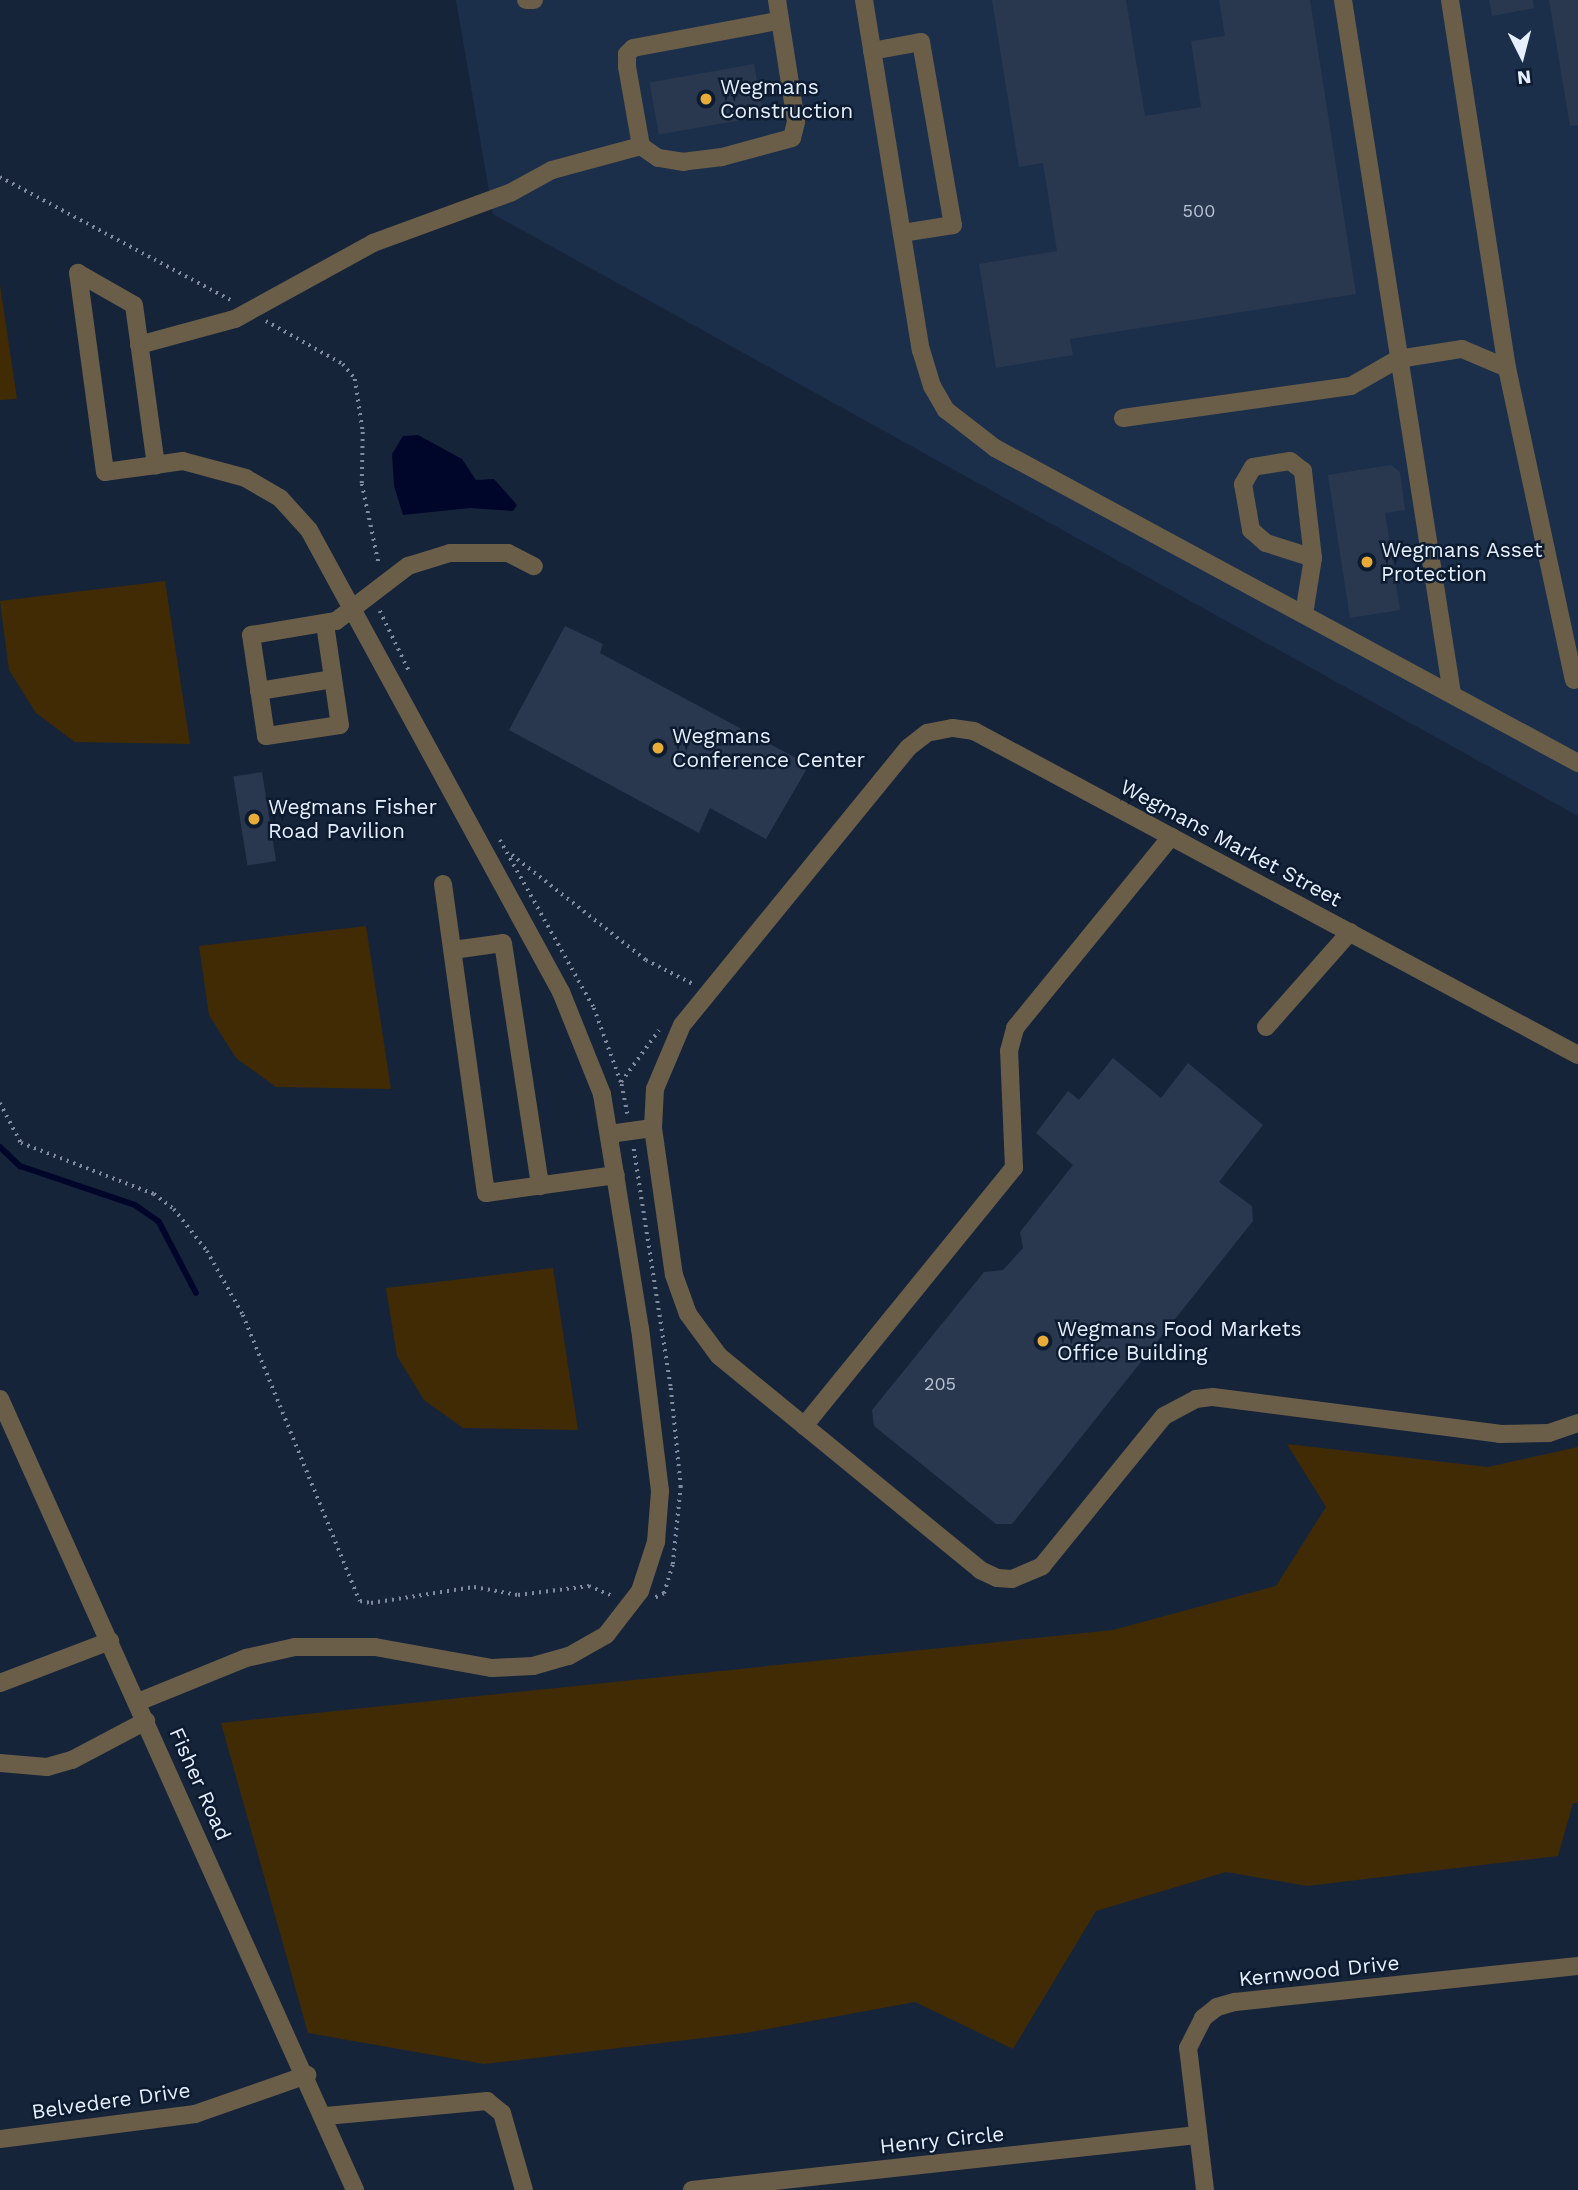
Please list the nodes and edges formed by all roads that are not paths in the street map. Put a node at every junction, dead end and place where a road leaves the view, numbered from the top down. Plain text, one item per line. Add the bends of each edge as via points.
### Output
1 (526, 0) edge
2 (534, 0) edge
3 (776, 0) edge
4 (863, 0) edge
5 (1343, 0) edge
6 (1450, 0) edge
7 (777, 21) junction
8 (872, 51) junction
9 (640, 146) junction
10 (902, 233) junction
11 (139, 345) junction
12 (1398, 359) junction
13 (1507, 368) junction
14 (1123, 418) dead end
15 (156, 465) junction
16 (1313, 558) junction
17 (534, 566) dead end
18 (353, 608) junction
19 (1304, 614) junction
20 (325, 624) junction
21 (333, 679) junction
22 (1574, 680) dead end
23 (259, 691) junction
24 (1452, 694) junction
25 (1578, 763) edge
26 (1171, 837) junction
27 (443, 884) dead end
28 (527, 927) junction
29 (1350, 932) junction
30 (503, 943) junction
31 (453, 950) junction
32 (1266, 1027) dead end
33 (1578, 1055) edge
34 (653, 1128) junction
35 (609, 1134) junction
36 (616, 1175) junction
37 (540, 1186) junction
38 (0, 1399) edge
39 (1578, 1423) edge
40 (804, 1426) junction
41 (110, 1641) junction
42 (0, 1683) edge
43 (138, 1702) junction
44 (146, 1721) junction
45 (0, 1763) edge
46 (1578, 1966) edge
47 (307, 2075) junction
48 (326, 2116) junction
49 (1197, 2135) junction
50 (0, 2139) edge
51 (355, 2190) edge
52 (524, 2190) edge
53 (692, 2190) edge
54 (1205, 2190) edge

1 - 2 street
3 - 7 street
4 - 8 street
5 - 12 street
6 - 13 street
7 - 9 street via 633,48 627,54 627,67
7 - 9 street via 796,122 792,138 684,162 659,158
8 - 10 street
8 - 10 street via 922,42 951,212 953,225
9 - 11 street via 552,170 510,193 373,243 251,312
10 - 19 street via 921,351 932,386 946,410 965,428
11 - 15 street
11 - 15 street via 134,305 78,273 105,472
12 - 13 street via 1462,348
12 - 14 street via 1351,386
12 - 24 street
13 - 22 street
15 - 18 street via 183,461 221,470 280,498 309,530
16 - 16 street via 1303,471 1290,461 1253,467 1243,484 1251,530 1266,543
16 - 19 street
17 - 18 street via 508,553 450,553 408,566
18 - 20 street
18 - 28 street
19 - 24 street
20 - 21 street
20 - 23 street via 251,635
21 - 23 street
21 - 23 street via 340,725 266,736
24 - 25 street
26 - 29 street, Wegmans Market Street
26 - 34 street, Wegmans Market Street via 974,731 951,728 927,733 908,748 682,1025 656,1089
26 - 40 street via 1015,1028 1009,1051 1014,1168
27 - 31 street
28 - 30 street
28 - 35 street via 580,1031 602,1094
29 - 32 street
29 - 33 street, Wegmans Market Street
30 - 31 street
30 - 37 street
31 - 37 street via 486,1193
34 - 35 street
34 - 40 street, Wegmans Market Street via 674,1275 688,1314 719,1356
35 - 36 street
36 - 37 street
36 - 43 street via 660,1491 649,1570 635,1600 606,1635 550,1662 492,1668 375,1647 295,1647 246,1658
38 - 41 street, Fisher Road
39 - 40 street, Wegmans Market Street via 1549,1433 1500,1434 1213,1397 1196,1399 1164,1416 1042,1566 1012,1579 980,1570
41 - 42 street
41 - 43 street, Fisher Road
43 - 44 street, Fisher Road
44 - 45 street via 72,1760 47,1767
44 - 47 street, Fisher Road
46 - 49 street, Kernwood Drive via 1217,2007 1203,2018 1188,2048
47 - 48 street, Fisher Road
47 - 50 street, Belvedere Drive via 184,2116
48 - 51 street, Fisher Road
48 - 52 street via 487,2101 502,2113
49 - 53 street, Henry Circle
49 - 54 street, Kernwood Drive

